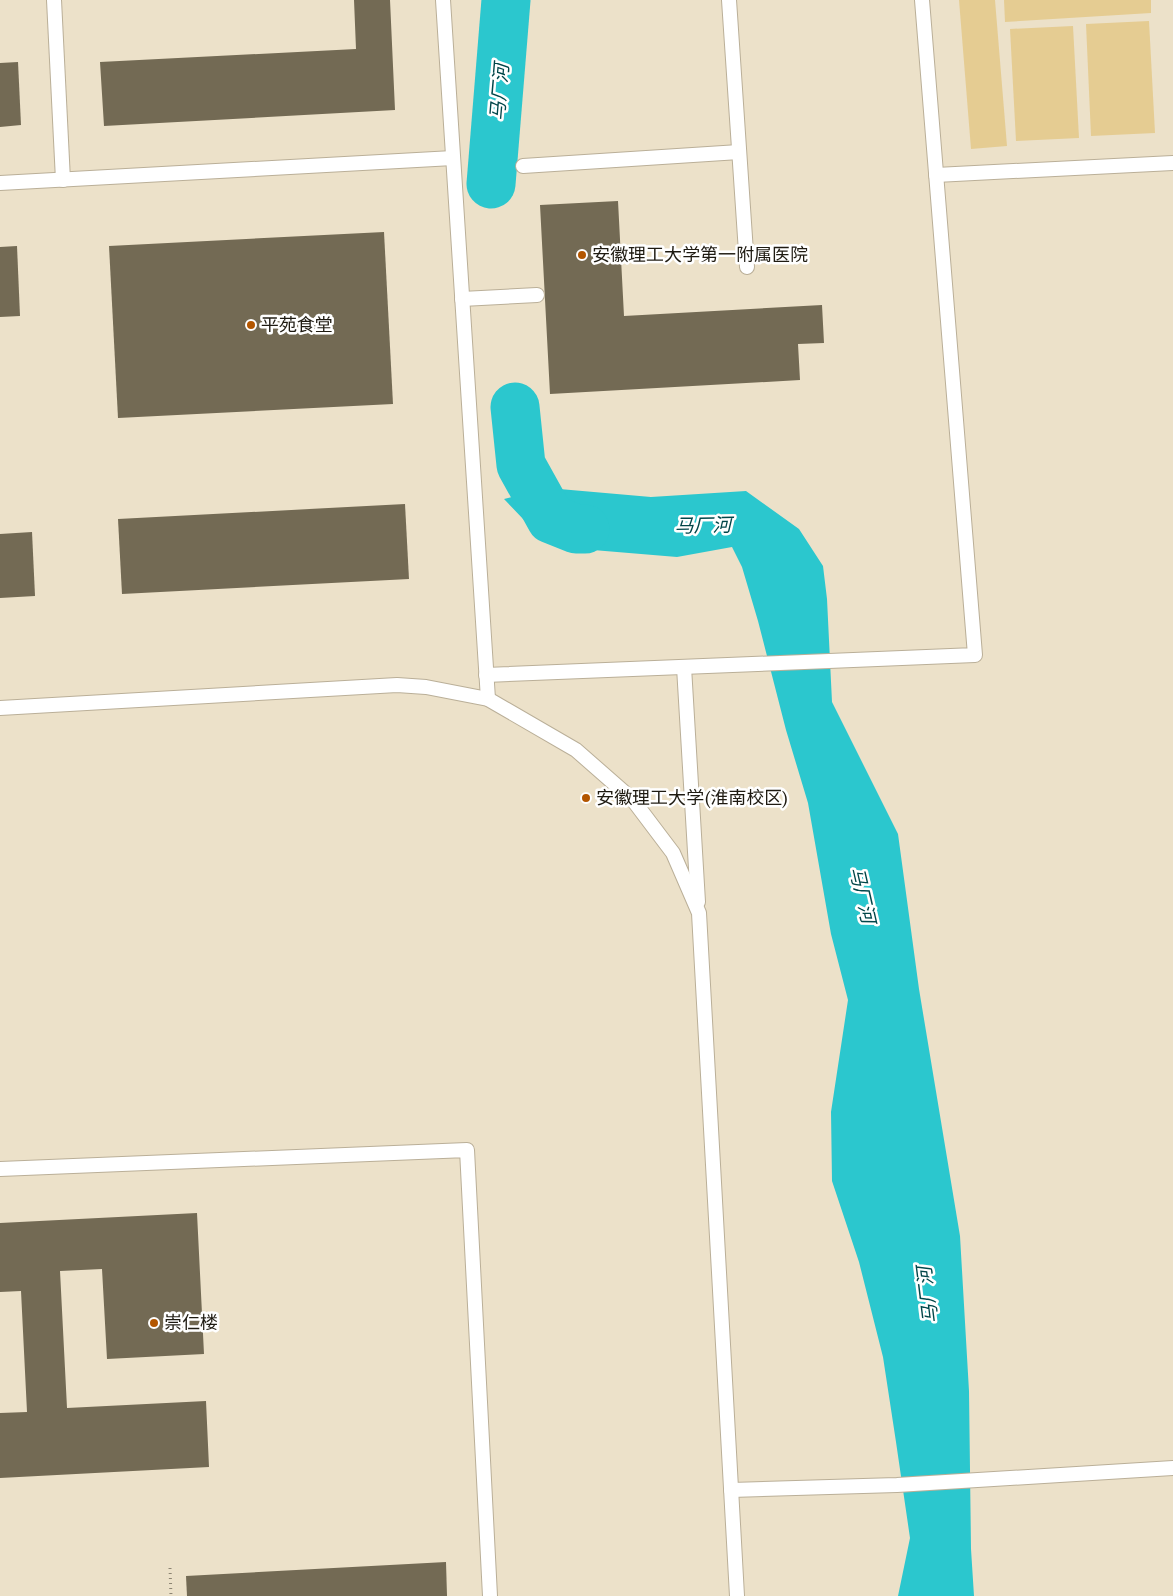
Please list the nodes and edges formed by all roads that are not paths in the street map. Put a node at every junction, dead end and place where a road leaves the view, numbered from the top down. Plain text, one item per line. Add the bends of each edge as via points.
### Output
1 (54, 0) edge
2 (443, 0) edge
3 (729, 0) edge
4 (922, 0) edge
5 (739, 152) junction
6 (454, 158) junction
7 (1173, 163) edge
8 (524, 166) dead end
9 (936, 175) junction
10 (63, 180) junction
11 (0, 183) edge
12 (747, 268) dead end
13 (537, 295) dead end
14 (462, 299) junction
15 (689, 667) junction
16 (486, 675) junction
17 (488, 699) junction
18 (0, 708) edge
19 (699, 913) junction
20 (0, 1169) edge
21 (1173, 1468) edge
22 (731, 1490) junction
23 (490, 1596) edge
24 (737, 1596) edge

1 - 10 lane
2 - 6 lane
3 - 5 lane
4 - 9 lane
5 - 8 lane
5 - 12 lane
6 - 10 lane
6 - 14 lane
7 - 9 lane
9 - 15 lane via 975,655
10 - 11 lane
13 - 14 lane
14 - 16 lane
15 - 16 lane
15 - 19 lane
16 - 17 lane
17 - 18 lane via 397,685
17 - 19 lane via 576,750 633,800 673,853
19 - 22 lane
20 - 23 lane via 467,1150
21 - 22 lane
22 - 24 lane

